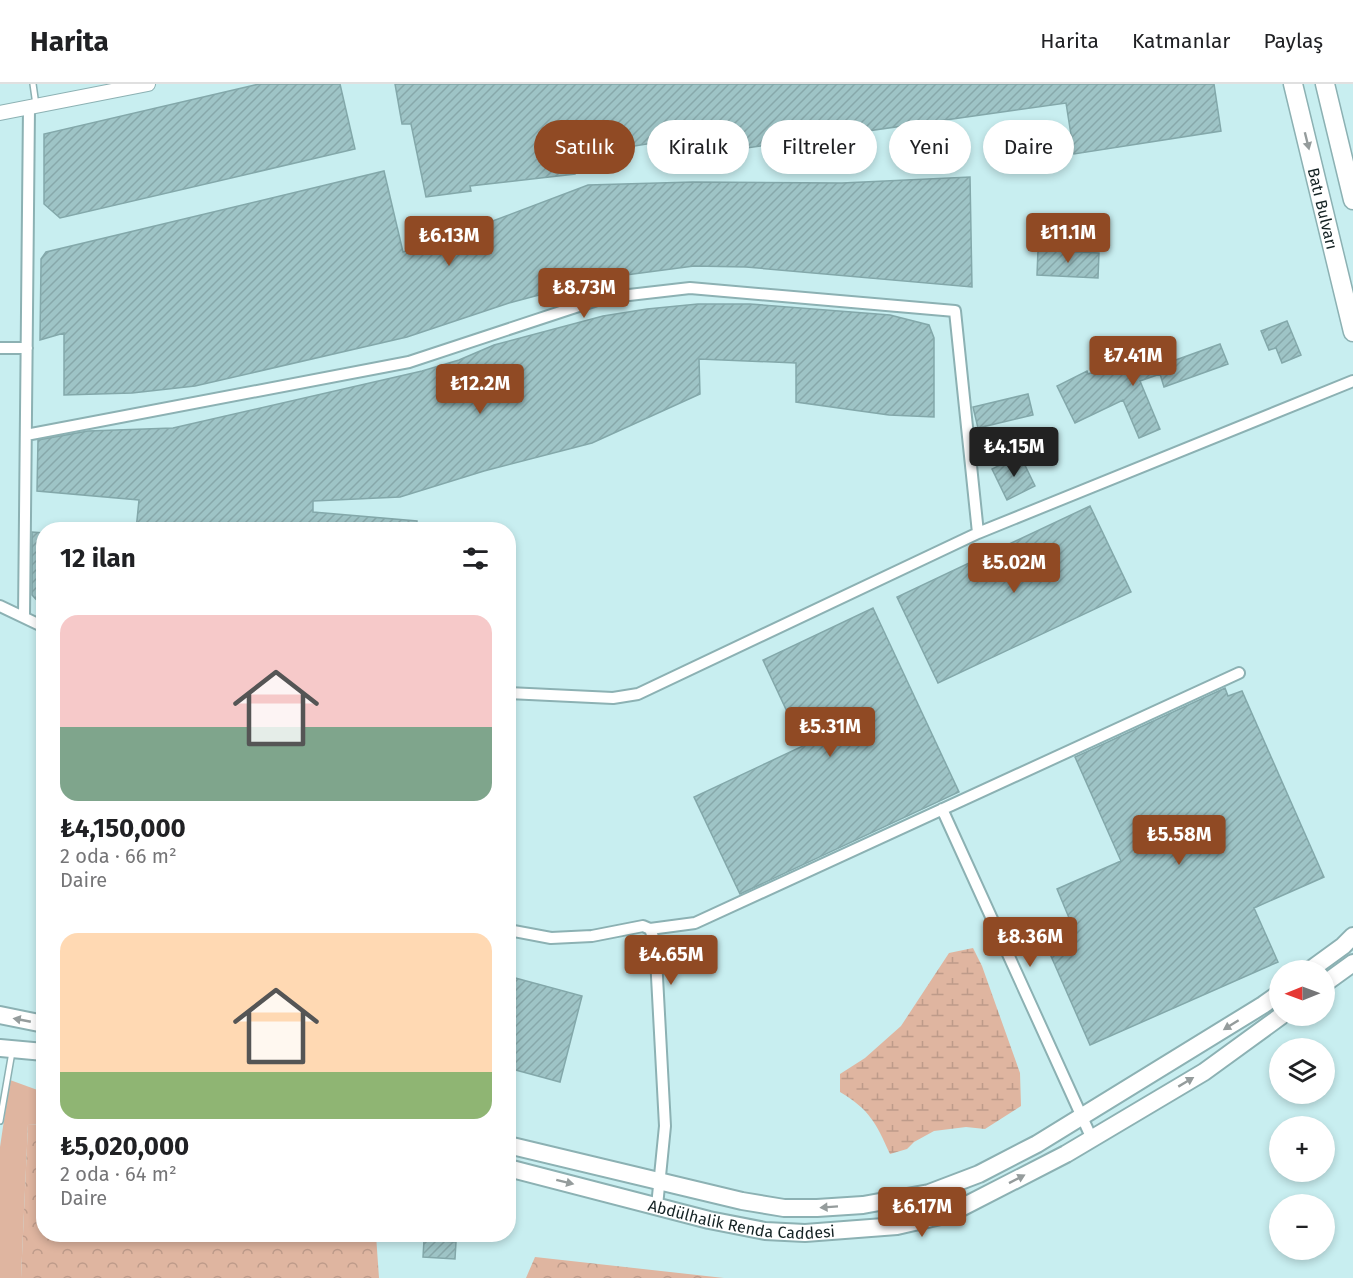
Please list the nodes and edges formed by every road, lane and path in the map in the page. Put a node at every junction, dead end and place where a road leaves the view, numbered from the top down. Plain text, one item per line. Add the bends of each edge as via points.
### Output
1 (33, 84) edge
2 (148, 84) edge
3 (1293, 84) edge
4 (1325, 84) edge
5 (33, 107) junction
6 (0, 113) edge
7 (1353, 200) edge
8 (1353, 332) edge
9 (0, 348) edge
10 (27, 348) junction
11 (1353, 381) edge
12 (26, 435) junction
13 (978, 533) junction
14 (0, 606) edge
15 (24, 617) junction
16 (36, 623) edge
17 (1239, 673) dead end
18 (516, 693) edge
19 (942, 809) junction
20 (650, 929) junction
21 (516, 931) edge
22 (1353, 936) edge
23 (1324, 960) edge
24 (1353, 963) edge
25 (1335, 976) edge
26 (1269, 1001) edge
27 (0, 1015) edge
28 (36, 1022) edge
29 (1269, 1025) edge
30 (6, 1049) edge
31 (36, 1051) edge
32 (1082, 1117) junction
33 (0, 1121) edge
34 (1092, 1139) junction
35 (516, 1146) edge
36 (516, 1169) edge
37 (660, 1181) junction
38 (657, 1206) junction

1 - 5 lane
2 - 5 street
3 -> 8 main road, Batı Bulvarı
4 - 7 main road, Batı Bulvarı
5 - 6 street
5 - 10 street
9 - 10 street
10 - 12 street
11 - 13 street
12 - 13 street via 409,362 603,298 690,288 955,311
12 - 15 street
13 - 18 street via 638,694 613,699
14 - 15 street
15 - 16 street
17 - 19 street
19 - 20 street via 695,922
19 - 32 street
20 - 21 street via 643,926 592,936 551,938
20 - 37 street via 656,958 665,1126
22 - 23 main road
24 - 25 main road
26 -> 32 main road, Abdülhalik Renda Caddesi
28 -> 27 main road
34 -> 29 main road, Abdülhalik Renda Caddesi via 1204,1072
30 - 31 main road
30 - 33 lane
32 - 34 street
32 -> 37 main road, Abdülhalik Renda Caddesi via 980,1174 929,1193 863,1205 784,1208
38 -> 34 main road, Abdülhalik Renda Caddesi via 765,1231 805,1233 897,1226 949,1214
35 - 37 main road, Abdülhalik Renda Caddesi
36 -> 38 main road, Abdülhalik Renda Caddesi
37 - 38 street

